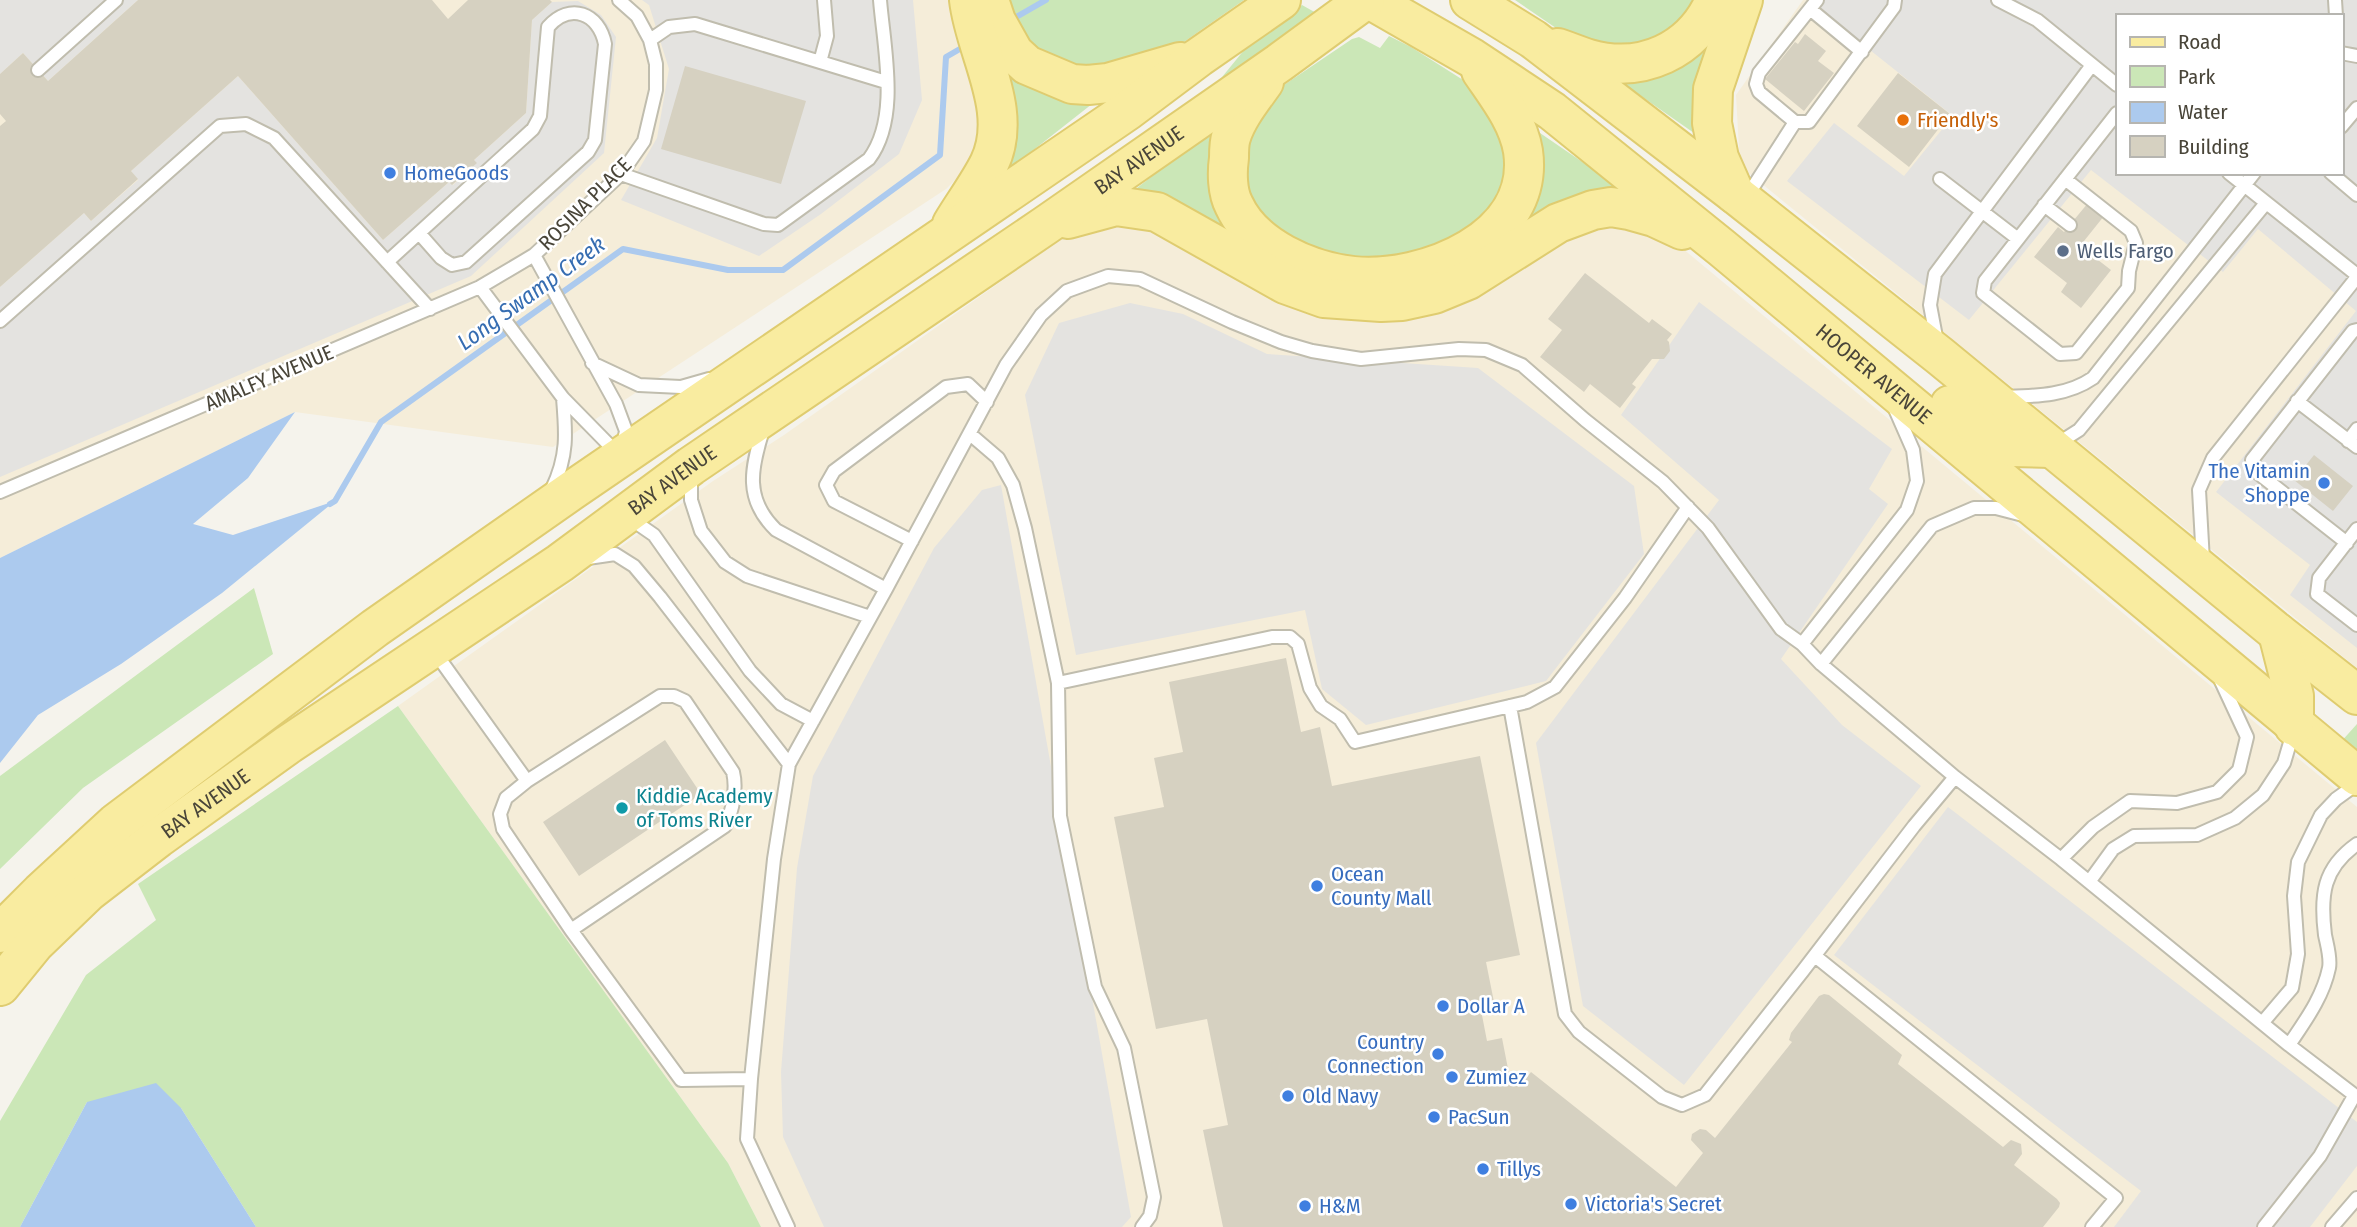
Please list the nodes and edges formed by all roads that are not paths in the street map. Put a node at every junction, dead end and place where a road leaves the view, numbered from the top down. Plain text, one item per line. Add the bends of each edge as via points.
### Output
1 (116, 0) edge
2 (619, 0) edge
3 (824, 0) edge
4 (880, 0) edge
5 (1281, 0) edge
6 (1365, 0) edge
7 (1371, 0) edge
8 (1470, 0) edge
9 (1715, 0) edge
10 (1743, 0) edge
11 (1895, 0) edge
12 (1998, 0) edge
13 (1814, 4) edge
14 (986, 24) edge
15 (1533, 39) junction
16 (650, 40) junction
17 (1862, 52) junction
18 (1199, 57) junction
19 (1472, 58) junction
20 (820, 62) junction
21 (1279, 63) junction
22 (2092, 65) junction
23 (38, 70) dead end
24 (886, 82) junction
25 (2116, 84) edge
26 (2357, 108) edge
27 (2116, 114) edge
28 (1795, 122) junction
29 (2343, 125) edge
30 (621, 174) junction
31 (2231, 175) edge
32 (2253, 175) edge
33 (2333, 175) edge
34 (2065, 178) junction
35 (1940, 179) dead end
36 (2245, 186) junction
37 (2357, 195) edge
38 (1739, 198) junction
39 (2266, 203) junction
40 (2044, 205) junction
41 (1982, 212) junction
42 (1046, 225) junction
43 (2070, 225) dead end
44 (419, 233) junction
45 (944, 235) junction
46 (2018, 239) junction
47 (1721, 248) junction
48 (534, 255) junction
49 (387, 262) junction
50 (2357, 276) edge
51 (480, 287) junction
52 (1788, 304) junction
53 (430, 309) junction
54 (0, 321) edge
55 (2357, 330) edge
56 (771, 354) junction
57 (1940, 356) junction
58 (592, 363) junction
59 (1878, 378) junction
60 (563, 398) junction
61 (1989, 398) junction
62 (2297, 401) junction
63 (986, 402) junction
64 (769, 414) junction
65 (2357, 429) edge
66 (970, 434) junction
67 (2353, 444) edge
68 (2051, 448) junction
69 (621, 457) junction
70 (691, 466) junction
71 (0, 492) edge
72 (598, 502) junction
73 (1688, 507) junction
74 (540, 513) junction
75 (2051, 522) junction
76 (2357, 529) edge
77 (912, 541) junction
78 (2347, 543) junction
79 (560, 563) junction
80 (2204, 572) junction
81 (886, 589) junction
82 (870, 617) junction
83 (2357, 625) edge
84 (2278, 633) junction
85 (1802, 644) junction
86 (432, 648) junction
87 (2207, 651) junction
88 (1821, 664) junction
89 (1058, 683) junction
90 (2357, 695) edge
91 (1510, 706) junction
92 (813, 721) junction
93 (2294, 726) junction
94 (289, 744) junction
95 (789, 764) junction
96 (2357, 776) edge
97 (1955, 777) junction
98 (527, 781) junction
99 (2357, 784) edge
100 (2357, 844) edge
101 (2061, 859) junction
102 (2090, 882) junction
103 (571, 930) junction
104 (0, 933) edge
105 (1815, 956) junction
106 (0, 986) edge
107 (2263, 1022) junction
108 (2289, 1045) junction
109 (751, 1079) junction
110 (2355, 1097) edge
111 (2357, 1198) edge
112 (788, 1227) edge
113 (1142, 1227) edge
114 (2092, 1227) edge
115 (2264, 1227) edge
116 (2332, 1227) edge

1 - 23 lane
2 - 16 lane, ROSINA PLACE via 637,16
3 - 20 lane via 827,36
4 - 24 lane
5 - 18 main road
6 - 21 main road, BAY AVENUE
7 - 19 main road, HOOPER AVENUE
8 - 15 main road
9 - 15 main road via 1708,17 1690,37 1668,53 1641,63 1590,59
10 - 38 main road via 1713,89 1712,123 1719,158
11 - 17 lane
12 - 22 lane via 2037,20
13 - 17 lane
13 - 28 lane via 1759,73 1756,84 1759,92
14 - 18 main road via 1027,65 1072,84 1108,83
14 - 45 main road via 998,133 990,163
15 - 38 main road
16 - 20 lane via 669,27 695,24
16 - 30 lane, ROSINA PLACE via 656,64 653,109 643,141
17 - 28 lane via 1809,122
18 - 45 main road
18 - 70 main road via 1146,114 1067,179 718,422 701,440
19 - 21 main road via 1510,114 1523,151 1516,200 1503,223 1485,240 1436,264 1379,276 1352,276 1290,257 1246,225 1233,203 1227,171 1231,137 1247,105
19 - 47 main road, HOOPER AVENUE via 1552,111
20 - 24 lane
21 - 42 main road, BAY AVENUE
22 - 25 lane
22 - 41 lane
24 - 30 lane via 886,126 874,153 778,225
26 - 29 lane
27 - 34 lane
28 - 38 lane
30 - 48 lane, ROSINA PLACE
31 - 36 lane
32 - 36 lane
33 - 37 lane
34 - 40 lane
34 - 46 lane via 2131,231 2136,243 2128,289 2077,353 2060,354 1983,293 1985,281
35 - 41 lane
36 - 39 lane
36 - 61 lane via 2093,378 2064,392
38 - 57 main road
39 - 50 lane
39 - 68 lane via 2079,430
40 - 43 lane
40 - 46 lane
41 - 46 lane
41 - 57 lane via 1935,275 1930,305
42 - 47 main road via 1116,206 1157,212 1285,284 1324,298 1381,302 1434,294 1468,280 1558,223 1611,207 1654,217
42 - 64 main road, BAY AVENUE
44 - 44 lane via 533,129 540,116 548,27 557,17 575,12 589,18 602,30 605,44 595,140 587,152 466,262 452,265
44 - 49 lane
45 - 56 main road
47 - 52 main road, HOOPER AVENUE
48 - 51 lane, AMALFY AVENUE
48 - 58 lane
49 - 53 lane
49 - 54 lane via 274,138 246,124 220,126
50 - 80 lane via 2213,458 2199,490
51 - 53 lane, AMALFY AVENUE
51 - 60 lane
52 - 59 main road, HOOPER AVENUE
52 - 68 main road via 1830,310 1991,437 2010,447
53 - 71 lane, AMALFY AVENUE
55 - 62 lane
56 - 58 lane via 681,387 639,385
56 - 69 main road
57 - 61 main road
58 - 69 lane via 626,431
59 - 75 main road, HOOPER AVENUE
59 - 85 lane via 1913,450 1917,481 1907,510
60 - 69 lane
60 - 74 lane via 566,442 560,472
61 - 68 main road
62 - 67 lane
62 - 78 lane via 2252,460 2254,470
63 - 66 lane
63 - 73 lane via 1041,315 1067,291 1108,276 1140,279 1232,322 1312,351 1361,359 1459,349 1486,351 1522,365
63 - 77 lane via 968,384 946,387 834,471 826,485 834,502
64 - 70 main road, BAY AVENUE
64 - 81 lane via 754,459 752,485 766,520 776,530
65 - 67 lane
66 - 77 lane
66 - 89 lane via 998,458 1013,485
68 - 80 main road
69 - 70 main road via 642,474
69 - 72 main road via 617,477
70 - 72 main road, BAY AVENUE
70 - 82 lane via 691,500 701,531 725,562 747,576
72 - 74 main road, BAY AVENUE
72 - 79 main road, BAY AVENUE
72 - 92 lane via 654,535 750,671 781,704
72 - 94 main road via 356,671
73 - 85 lane via 1782,629
73 - 91 lane via 1555,687
74 - 104 main road, BAY AVENUE via 375,628 116,823
75 - 87 main road, HOOPER AVENUE
75 - 88 lane via 1996,508 1974,508 1932,526
76 - 78 lane
77 - 81 lane
78 - 83 lane via 2319,578 2317,594
79 - 86 main road, BAY AVENUE
79 - 95 lane via 615,554 634,566
80 - 84 main road
81 - 82 lane
82 - 92 lane
84 - 90 main road
84 - 93 main road via 2294,696
85 - 88 lane
86 - 94 main road, BAY AVENUE
86 - 98 lane
87 - 93 main road, HOOPER AVENUE
87 - 101 lane via 2247,737 2239,770 2217,792 2177,803 2130,802 2093,827
88 - 97 lane
89 - 91 lane via 1272,637 1290,637 1298,644 1310,688 1321,706 1340,719 1355,742
89 - 113 lane via 1060,816 1094,987 1124,1048 1154,1197
91 - 105 lane via 1565,1014 1587,1038 1662,1097 1682,1105 1704,1095
92 - 95 lane
93 - 96 main road, HOOPER AVENUE
93 - 102 lane via 2277,774 2263,795 2235,818 2197,835 2134,836 2113,849
94 - 106 main road, BAY AVENUE via 88,892 35,943
95 - 109 lane via 774,859
97 - 101 lane
97 - 105 lane
98 - 103 lane via 506,798 500,814 503,828
98 - 103 lane via 660,696 685,701 733,772 725,826
99 - 107 lane via 2321,815 2298,862 2294,896 2298,954 2292,988
100 - 108 lane via 2331,868 2324,891 2330,965 2318,1002
101 - 102 lane
102 - 107 lane
103 - 109 lane via 681,1080
105 - 114 lane via 2116,1198
107 - 108 lane
108 - 110 lane
109 - 112 lane via 747,1139
110 - 115 lane via 2320,1156
111 - 116 lane

